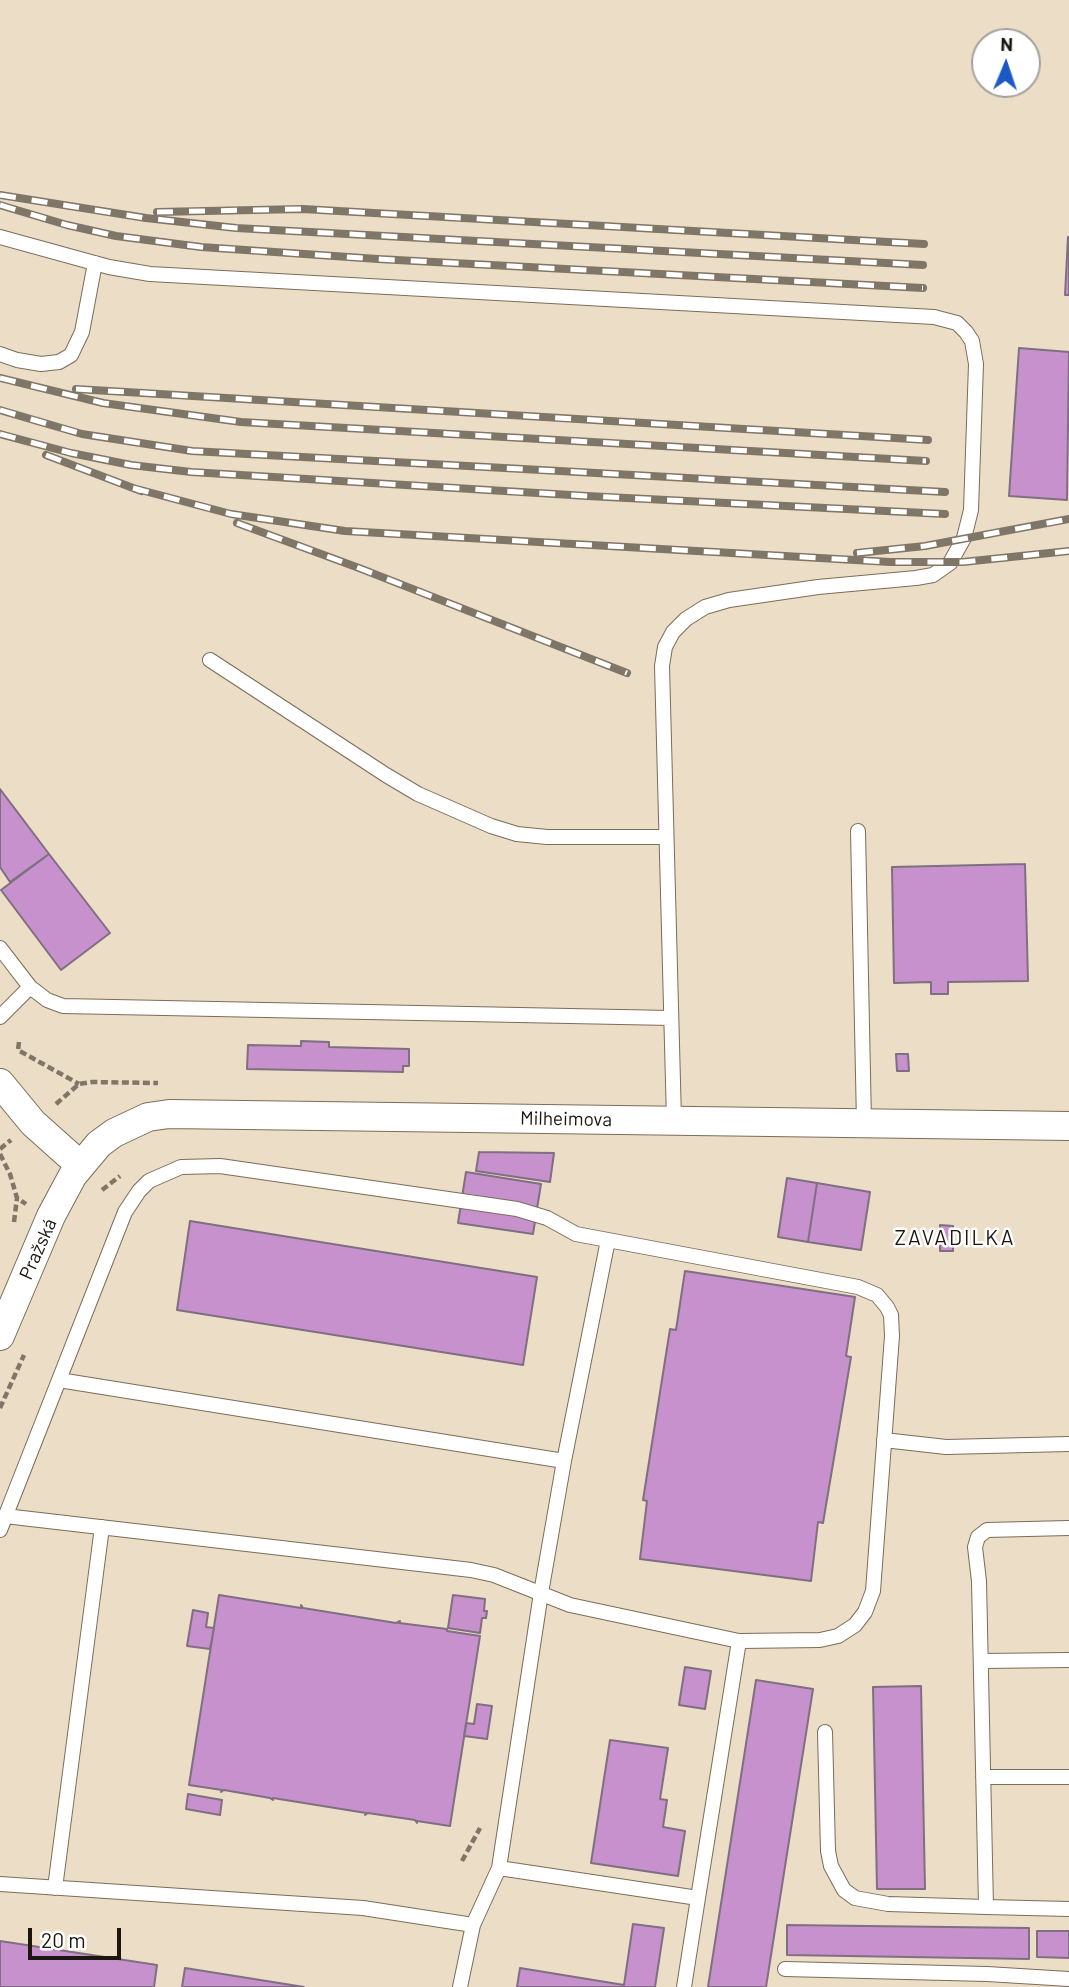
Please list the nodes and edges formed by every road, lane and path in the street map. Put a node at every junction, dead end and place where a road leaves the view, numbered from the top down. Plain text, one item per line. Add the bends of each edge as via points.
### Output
1 (0, 237) edge
2 (95, 263) junction
3 (0, 354) edge
4 (210, 660) dead end
5 (858, 831) dead end
6 (666, 836) junction
7 (0, 948) edge
8 (30, 987) junction
9 (0, 1017) edge
10 (671, 1018) junction
11 (19, 1042) dead end
12 (0, 1083) edge
13 (79, 1084) dead end
14 (674, 1120) junction
15 (864, 1123) junction
16 (1069, 1126) edge
17 (0, 1154) edge
18 (80, 1165) junction
19 (32, 1208) dead end
20 (608, 1240) junction
21 (0, 1336) edge
22 (59, 1380) junction
23 (884, 1440) junction
24 (1069, 1444) edge
25 (564, 1461) junction
26 (3, 1523) edge
27 (102, 1527) junction
28 (1069, 1528) edge
29 (541, 1592) junction
30 (739, 1640) junction
31 (1069, 1660) edge
32 (981, 1661) junction
33 (825, 1732) dead end
34 (983, 1777) junction
35 (1069, 1777) edge
36 (499, 1868) junction
37 (0, 1884) edge
38 (55, 1888) junction
39 (698, 1898) junction
40 (986, 1907) junction
41 (1069, 1909) edge
42 (473, 1925) junction
43 (785, 1969) dead end
44 (1069, 1979) edge
45 (460, 1987) edge
46 (684, 1987) edge

1 - 2 lane
2 - 3 lane via 82,332 71,355 41,364
2 - 6 lane via 179,277 934,317 957,323 966,332 976,364 971,510 953,557 933,575 760,594 705,607 686,619 669,640 662,666
4 - 6 lane via 418,794 491,826 530,835
5 - 15 lane
6 - 10 lane
7 - 8 lane
8 - 9 lane
8 - 10 lane via 47,1000 79,1008
10 - 14 lane
11 - 13 path via 18,1050
12 - 18 street via 33,1123
14 - 15 street, Milheimova
14 - 18 street, Milheimova via 169,1114 148,1116 114,1133
15 - 16 street, Milheimova
17 - 19 path via 16,1198
18 - 21 street, Pražská via 51,1216
20 - 22 lane via 576,1234 517,1209 220,1166 181,1167 149,1181 132,1200
20 - 23 lane via 858,1287 877,1295 887,1307 892,1326
20 - 25 lane
22 - 25 lane
22 - 26 lane
23 - 24 lane via 946,1447
23 - 30 lane via 873,1591 865,1612 838,1636
25 - 29 lane
26 - 27 lane
27 - 29 lane via 471,1570
27 - 38 lane
28 - 32 lane via 994,1528 978,1537
29 - 30 lane via 570,1605
29 - 36 lane
30 - 39 lane
31 - 32 lane
32 - 34 lane
33 - 40 lane via 828,1851 844,1890 855,1898 878,1903
34 - 35 lane
34 - 40 lane
36 - 39 lane
36 - 42 lane
37 - 38 lane
38 - 42 lane via 363,1908
39 - 46 lane
40 - 41 lane
42 - 45 lane
43 - 44 lane

